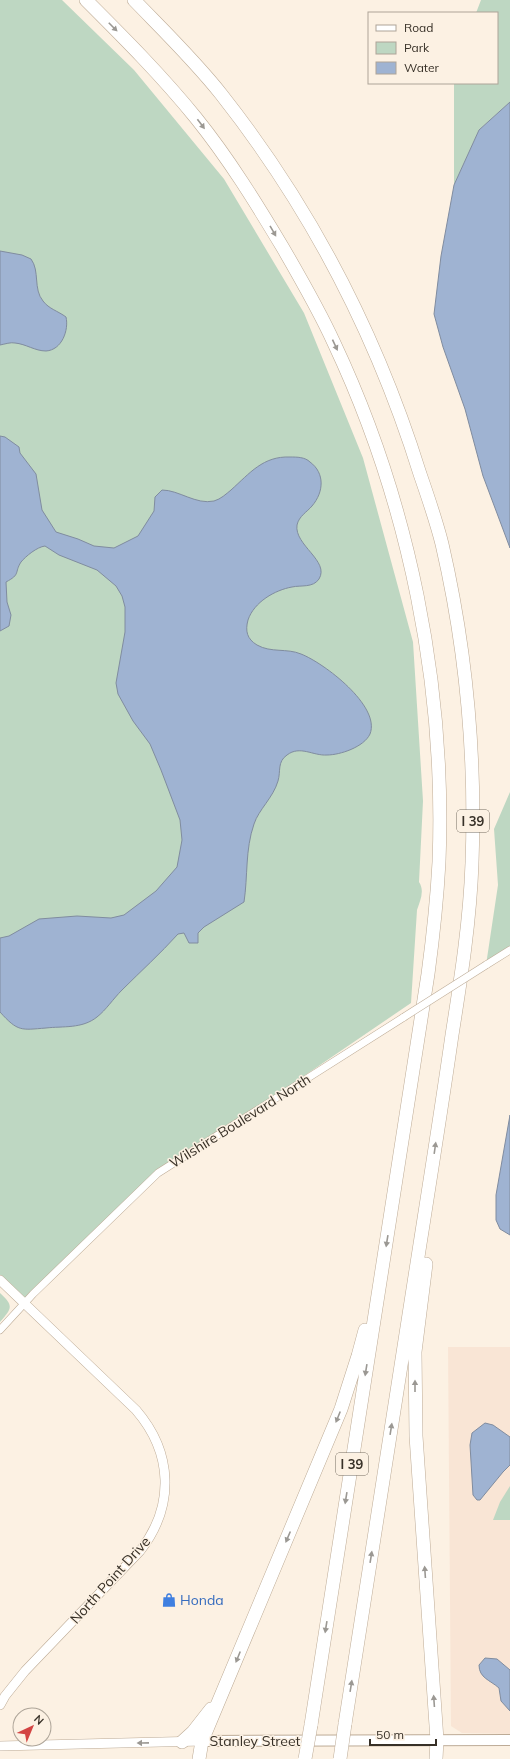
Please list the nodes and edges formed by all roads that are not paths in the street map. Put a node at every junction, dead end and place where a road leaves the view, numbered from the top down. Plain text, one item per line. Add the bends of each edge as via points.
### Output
1 (86, 0) edge
2 (134, 0) edge
3 (510, 950) edge
4 (432, 1168) junction
5 (0, 1280) edge
6 (24, 1303) junction
7 (375, 1315) junction
8 (0, 1330) edge
9 (222, 1695) junction
10 (0, 1705) edge
11 (437, 1740) junction
12 (510, 1740) edge
13 (202, 1741) junction
14 (182, 1742) junction
15 (0, 1746) edge
16 (199, 1759) edge
17 (306, 1759) edge
18 (340, 1759) edge
19 (436, 1759) edge

1 -> 7 highway, I 39 via 159,73 222,152 252,196 315,304 350,378 372,434 402,528 420,610 434,713 440,811 439,862 428,974
4 -> 2 highway, I 39 via 467,936 473,798 466,688 441,540 390,388 354,307 316,232 278,171 218,91
3 - 6 street, Wilshire Boulevard North, bridge via 158,1173
11 -> 4 highway via 419,1494 415,1386 418,1324 438,1184
18 -> 4 highway, I 39, bridge
5 - 6 street, North Point Drive
6 - 8 street, Wilshire Boulevard North
6 - 10 street, North Point Drive via 136,1410 148,1425 164,1465 165,1486 157,1523 150,1538 25,1672
7 -> 9 highway via 365,1328 349,1385 319,1464
7 -> 17 highway, I 39, bridge
9 - 13 highway
9 - 14 highway
11 - 12 main road, Stanley Street
11 - 13 main road, Stanley Street
11 - 19 highway
13 - 14 street, Stanley Street
13 - 16 highway
14 -> 15 street, Stanley Street

